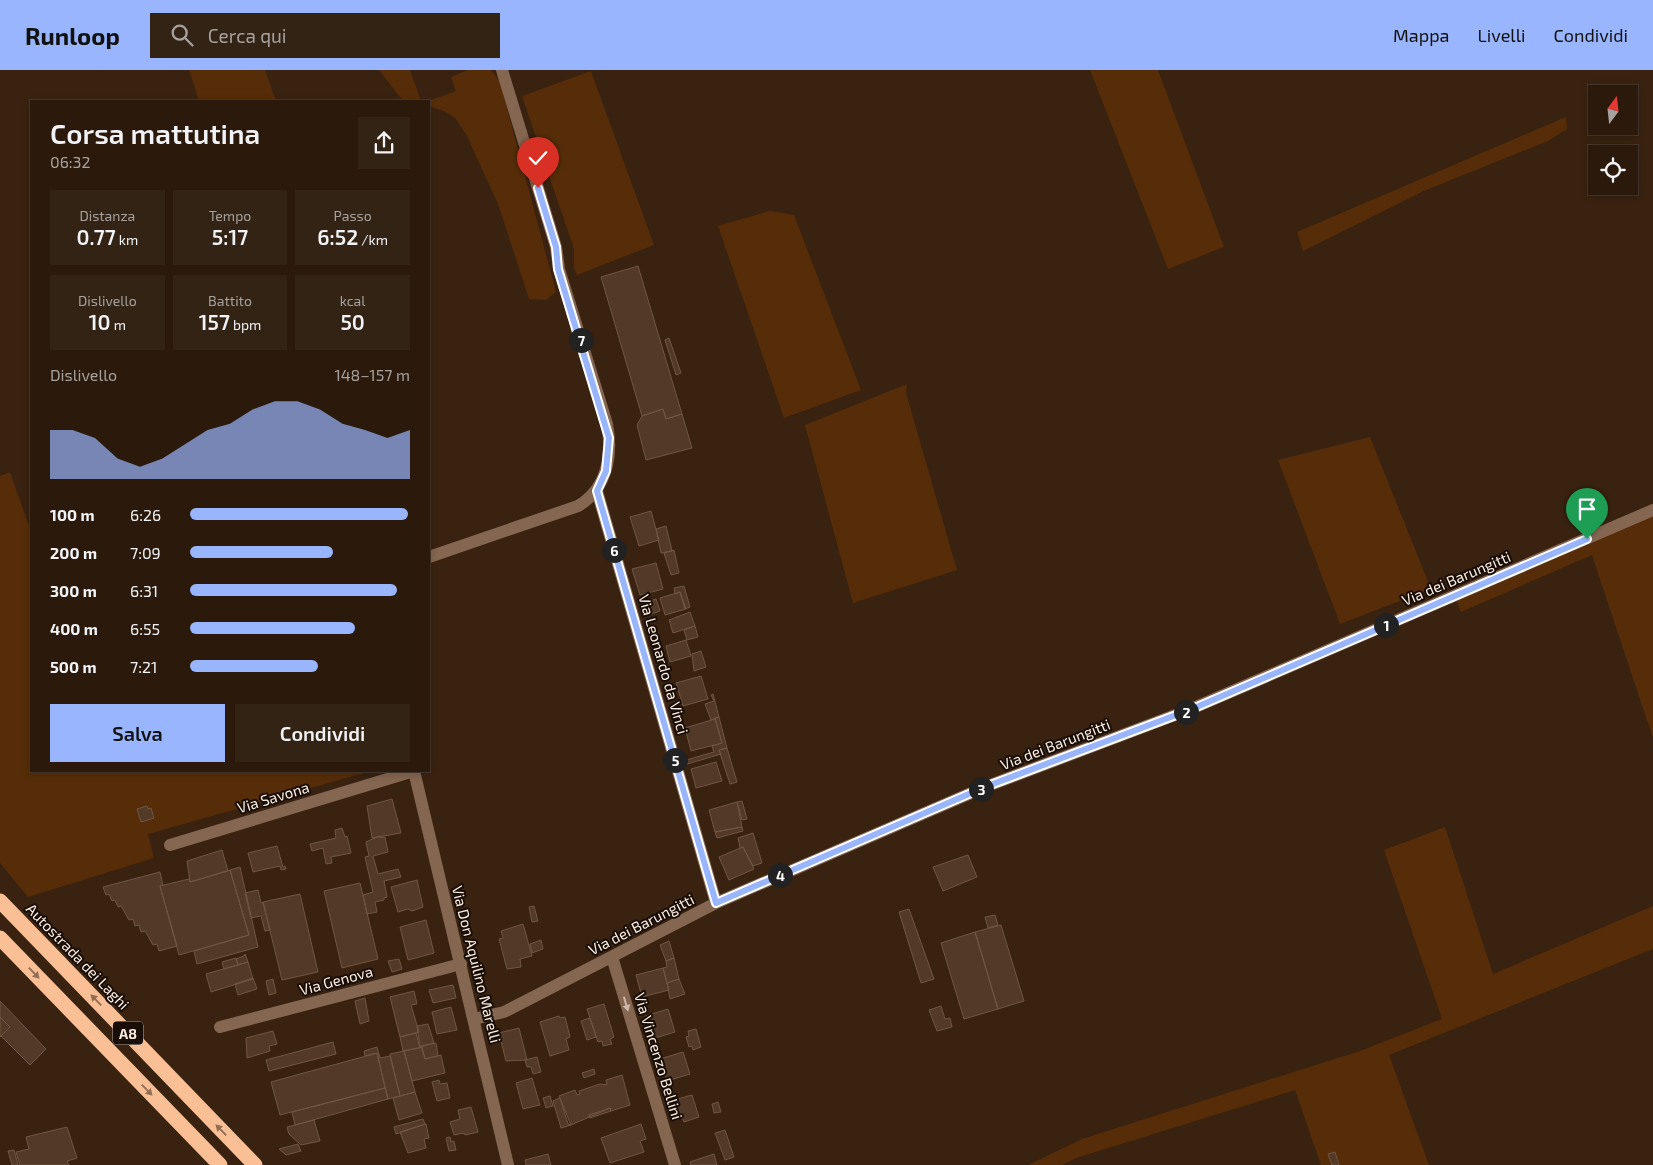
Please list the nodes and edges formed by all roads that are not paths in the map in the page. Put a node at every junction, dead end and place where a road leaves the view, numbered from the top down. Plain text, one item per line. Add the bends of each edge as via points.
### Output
1 (502, 70) edge
2 (597, 491) junction
3 (1653, 510) edge
4 (430, 557) edge
5 (411, 772) edge
6 (414, 772) edge
7 (170, 845) dead end
8 (0, 900) edge
9 (716, 903) junction
10 (0, 938) edge
11 (612, 957) junction
12 (460, 964) junction
13 (474, 1019) junction
14 (220, 1027) dead end
15 (220, 1165) edge
16 (255, 1165) edge
17 (508, 1165) edge
18 (675, 1165) edge

1 - 2 street via 606,424 608,460
2 - 4 street via 583,503 558,514
2 - 9 street, Via Leonardo da Vinci
3 - 9 street, Via dei Barungitti via 1192,709 985,787
5 - 7 street, Via Savona
6 - 12 street, Via Don Aquilino Marelli
16 -> 8 highway, Autostrada dei Laghi / A8
9 - 11 street, Via dei Barungitti
10 -> 15 highway, A8
11 - 13 street, Via dei Barungitti via 504,1012
11 -> 18 street, Via Vincenzo Bellini
12 - 13 street, Via Don Aquilino Marelli
12 - 14 street, Via Genova
13 - 17 street, Via Don Aquilino Marelli

